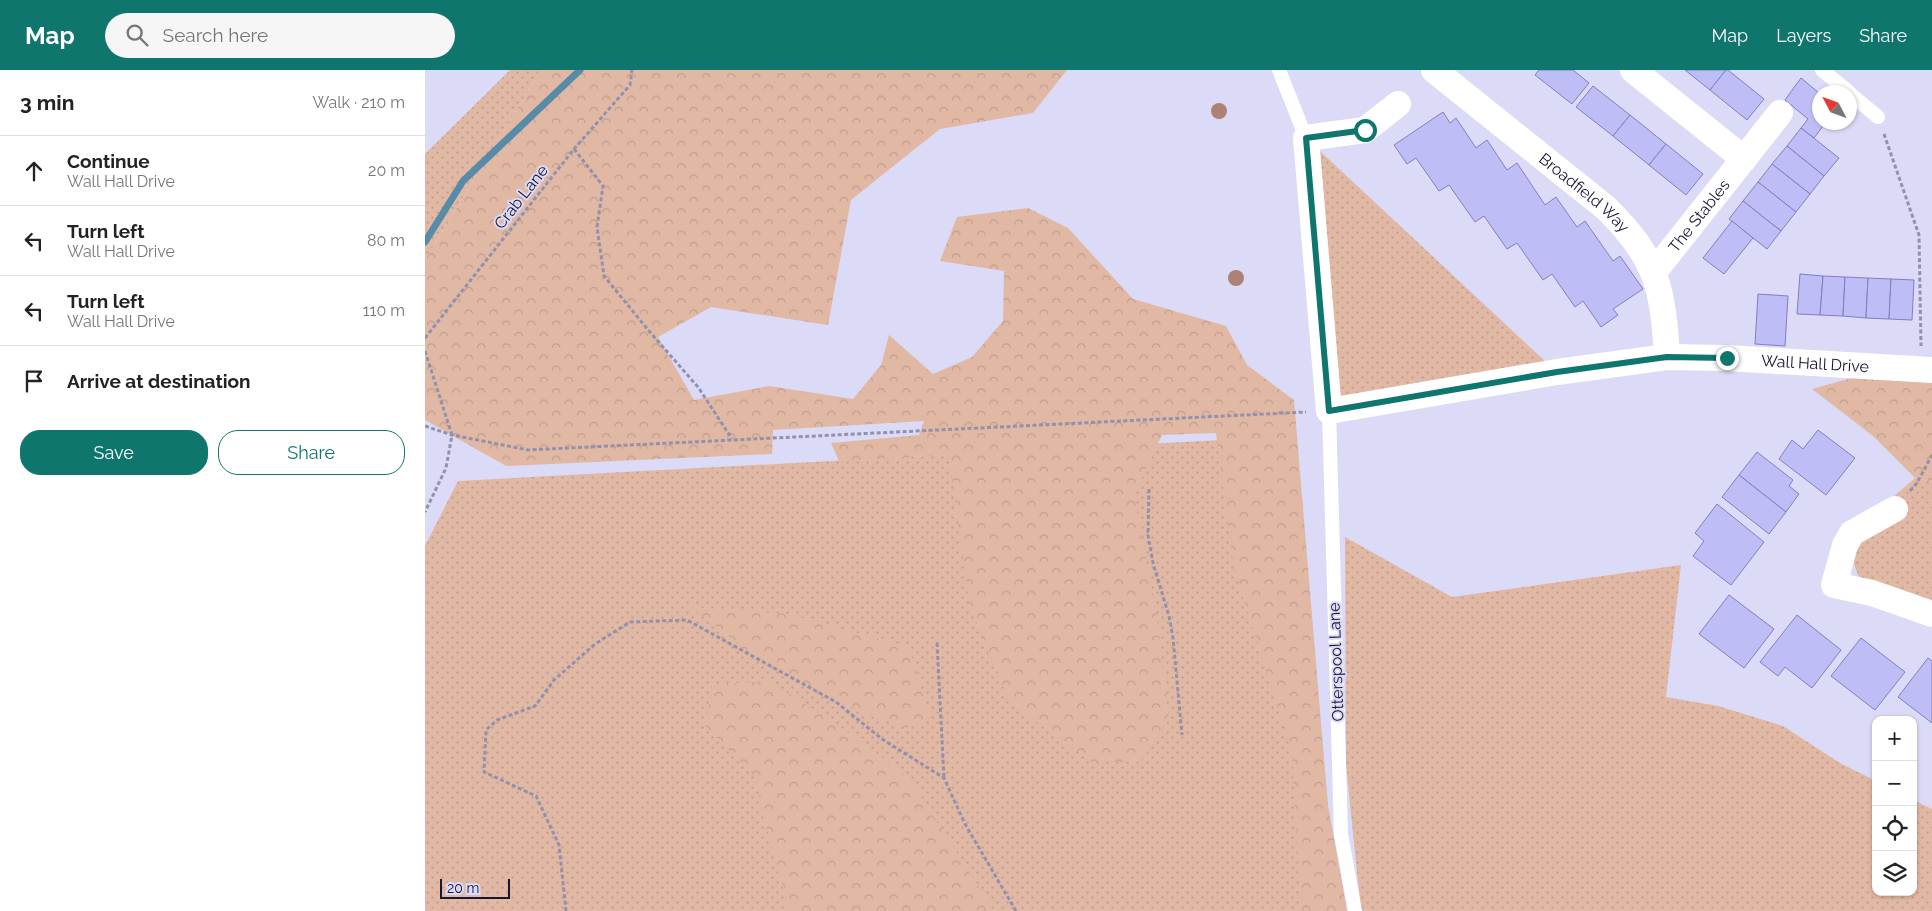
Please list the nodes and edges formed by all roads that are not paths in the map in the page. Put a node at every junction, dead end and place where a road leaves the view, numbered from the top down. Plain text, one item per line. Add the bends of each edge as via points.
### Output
1 (1279, 70) edge
2 (1434, 70) edge
3 (1633, 70) edge
4 (1822, 70) edge
5 (1840, 85) edge
6 (1857, 100) edge
7 (1397, 104) dead end
8 (1780, 113) dead end
9 (1878, 117) road end
10 (1306, 138) junction
11 (1744, 158) junction
12 (1654, 272) junction
13 (1667, 357) junction
14 (1927, 370) edge
15 (1329, 411) junction
16 (1895, 509) road end
17 (1932, 614) edge
18 (1355, 911) edge

1 - 10 lane
2 - 12 street, Broadfield Way via 1606,208 1628,229
3 - 11 street
4 - 5 lane
6 - 9 lane
7 - 10 street via 1365,130
8 - 11 street, The Stables
10 - 15 street
11 - 12 street, The Stables
12 - 13 street, Broadfield Way via 1663,307
13 - 14 street, Wall Hall Drive
13 - 15 street, Wall Hall Drive via 1557,372
15 - 18 lane, Otterspool Lane via 1341,834
16 - 17 street via 1852,533 1845,545 1834,585 1872,593

